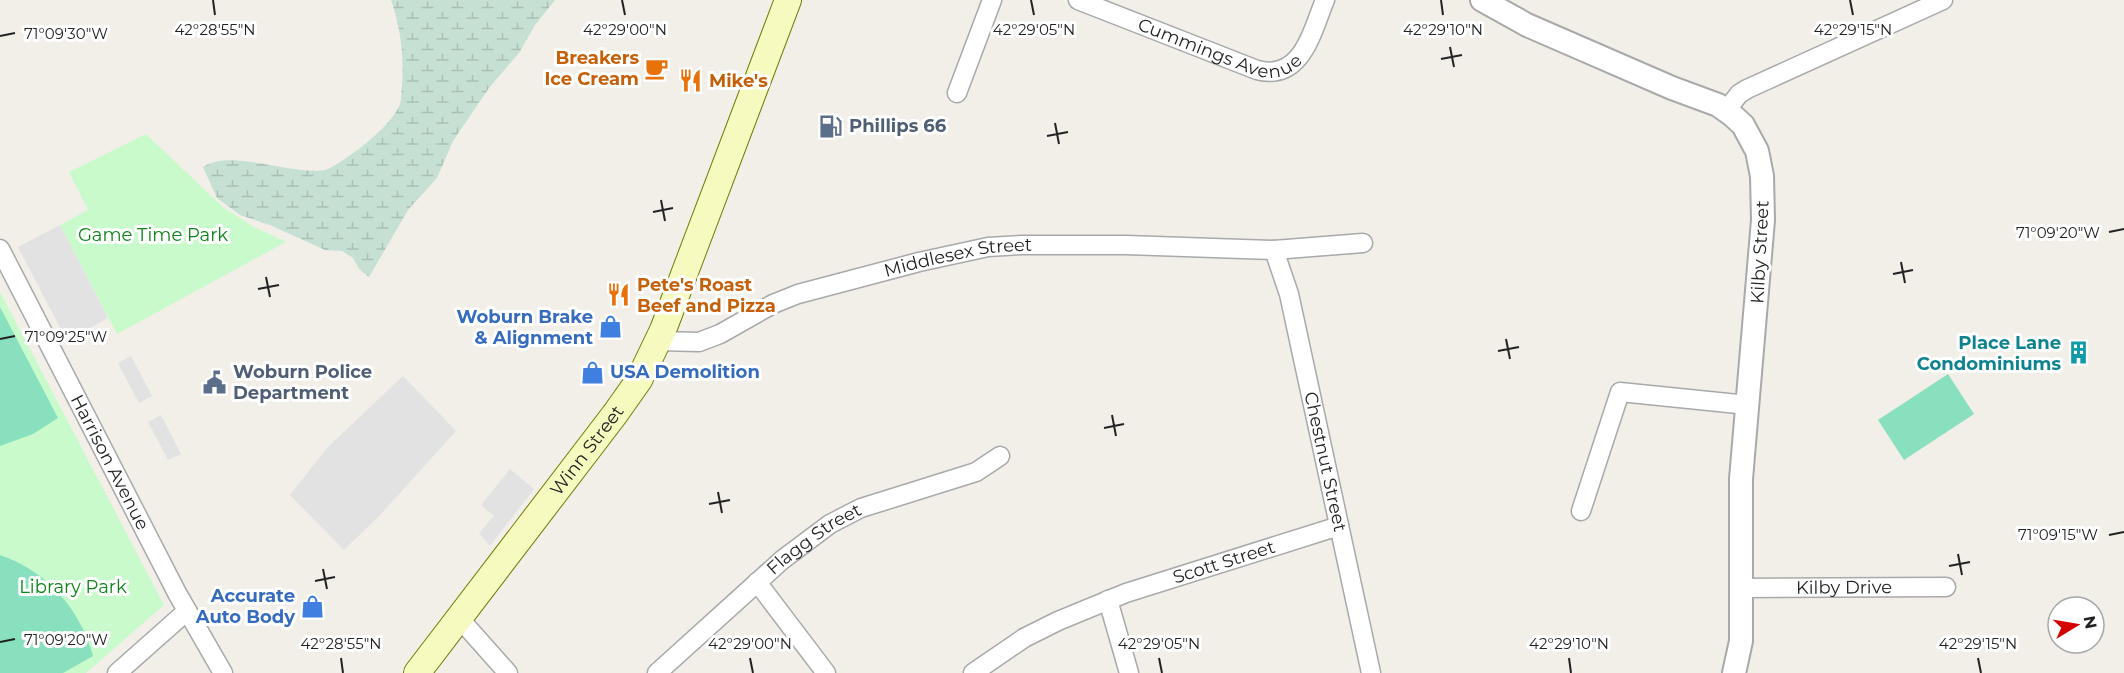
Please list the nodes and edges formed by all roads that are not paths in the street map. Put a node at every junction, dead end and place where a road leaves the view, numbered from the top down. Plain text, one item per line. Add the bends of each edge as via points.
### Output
1 (788, 0) edge
2 (992, 0) edge
3 (1078, 0) edge
4 (1325, 0) edge
5 (1482, 0) edge
6 (1943, 0) edge
7 (957, 93) dead end
8 (1726, 111) junction
9 (1362, 243) dead end
10 (0, 249) edge
11 (1274, 250) junction
12 (658, 341) junction
13 (1748, 405) junction
14 (1000, 456) dead end
15 (1581, 511) dead end
16 (1339, 526) junction
17 (757, 582) junction
18 (1946, 587) dead end
19 (1742, 588) junction
20 (1108, 600) junction
21 (187, 611) junction
22 (459, 618) junction
23 (117, 673) edge
24 (223, 673) edge
25 (417, 673) edge
26 (508, 673) edge
27 (657, 673) edge
28 (826, 673) edge
29 (973, 673) edge
30 (1129, 673) edge
31 (1371, 673) edge
32 (1734, 673) edge

1 - 12 main road, Winn Street
2 - 7 street
3 - 4 street, Cummings Avenue via 1269,72 1287,68 1297,60
5 - 8 street, Kilby Street via 1527,25
6 - 8 street via 1747,89
8 - 13 street, Kilby Street via 1743,125 1753,143 1763,186 1760,274
9 - 11 street, Middlesex Street
10 - 21 street, Harrison Avenue
11 - 12 street, Middlesex Street via 1126,245 1010,245 975,249 798,294 704,340
11 - 16 street, Chestnut Street via 1289,294
12 - 22 main road, Winn Street via 626,399
13 - 15 street via 1620,392
13 - 19 street, Kilby Street via 1741,498
14 - 17 street, Flagg Street via 976,472 851,512 813,536
16 - 20 street, Scott Street
16 - 31 street, Chestnut Street
17 - 27 street, Flagg Street
17 - 28 street
18 - 19 street, Kilby Drive
19 - 32 street, Kilby Street via 1741,641
20 - 29 street, Scott Street via 1024,638
20 - 30 street
21 - 23 street
21 - 24 street, Harrison Avenue
22 - 25 main road, Winn Street
22 - 26 street

